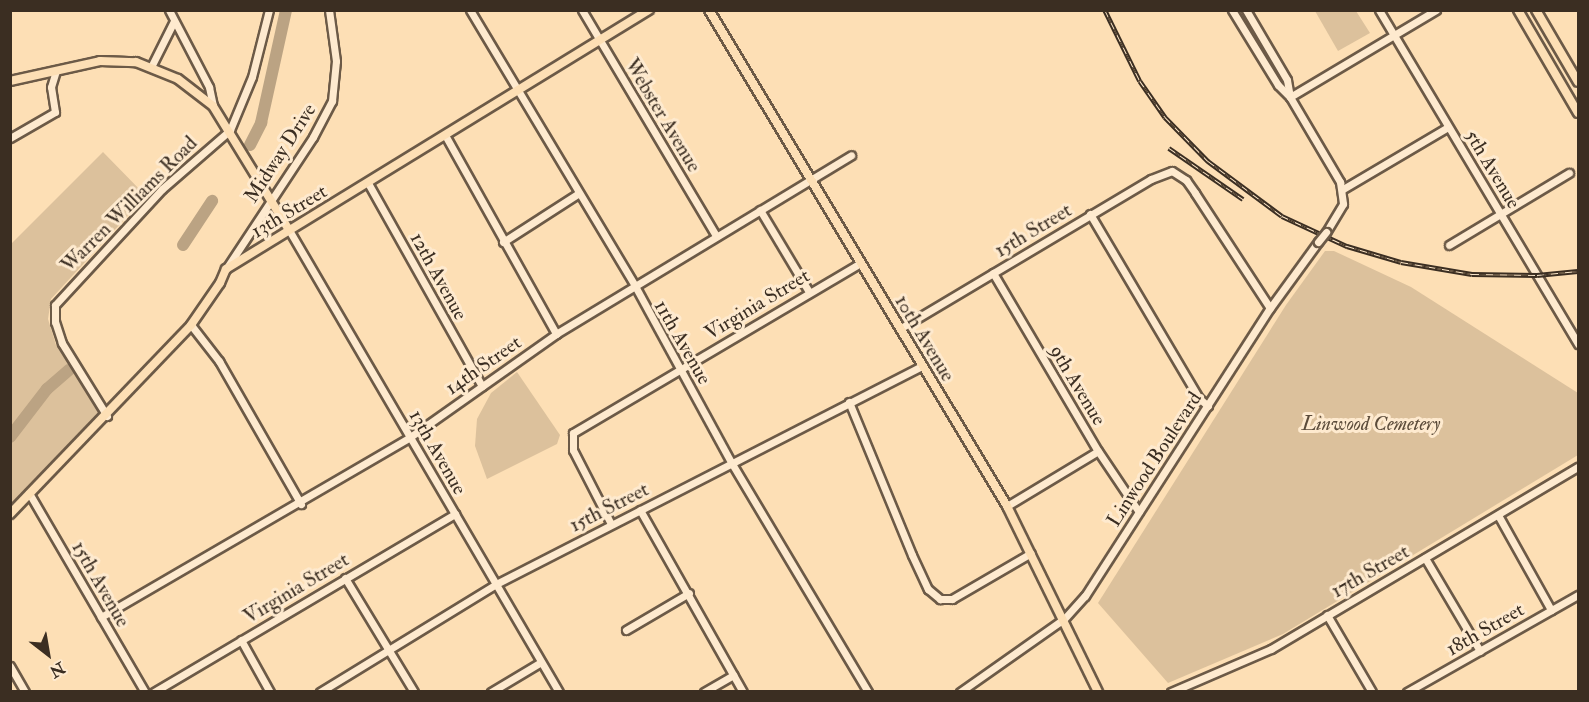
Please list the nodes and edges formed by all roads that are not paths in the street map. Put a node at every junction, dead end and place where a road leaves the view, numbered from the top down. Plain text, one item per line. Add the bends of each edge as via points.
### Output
1 (169, 10) edge
2 (269, 10) edge
3 (330, 10) edge
4 (470, 10) edge
5 (582, 10) edge
6 (649, 10) edge
7 (709, 10) edge
8 (1233, 10) edge
9 (1246, 10) edge
10 (1379, 10) edge
11 (1436, 10) edge
12 (1518, 10) edge
13 (1536, 10) edge
14 (174, 21) junction
15 (1394, 35) junction
16 (599, 41) junction
17 (151, 67) junction
18 (56, 71) junction
19 (10, 81) edge
20 (1578, 82) edge
21 (518, 91) junction
22 (1290, 97) junction
23 (213, 106) junction
24 (1578, 113) edge
25 (1448, 127) junction
26 (230, 130) junction
27 (445, 135) junction
28 (10, 138) edge
29 (851, 155) dead end
30 (1569, 173) dead end
31 (812, 179) junction
32 (368, 183) junction
33 (1343, 189) junction
34 (579, 192) junction
35 (271, 200) junction
36 (760, 210) junction
37 (1090, 214) junction
38 (1501, 214) junction
39 (290, 230) junction
40 (716, 236) junction
41 (503, 242) junction
42 (1449, 245) dead end
43 (861, 263) junction
44 (226, 268) junction
45 (993, 273) junction
46 (635, 286) junction
47 (809, 292) junction
48 (1270, 308) junction
49 (190, 325) junction
50 (901, 328) junction
51 (556, 334) junction
52 (1578, 344) edge
53 (922, 366) junction
54 (680, 369) junction
55 (482, 386) junction
56 (849, 402) junction
57 (1208, 406) junction
58 (108, 416) junction
59 (410, 437) junction
60 (1098, 450) junction
61 (731, 462) junction
62 (1578, 467) edge
63 (29, 493) junction
64 (301, 504) junction
65 (1007, 506) junction
66 (640, 510) junction
67 (1139, 512) junction
68 (10, 514) edge
69 (455, 514) junction
70 (1498, 514) junction
71 (611, 524) junction
72 (1031, 553) junction
73 (1425, 558) junction
74 (345, 578) junction
75 (496, 584) junction
76 (689, 593) junction
77 (1578, 595) edge
78 (1551, 610) junction
79 (1327, 615) junction
80 (101, 617) junction
81 (1064, 620) junction
82 (626, 630) dead end
83 (241, 640) junction
84 (390, 650) junction
85 (1480, 651) junction
86 (541, 662) junction
87 (10, 666) edge
88 (734, 675) junction
89 (25, 692) edge
90 (145, 692) edge
91 (154, 692) edge
92 (270, 692) edge
93 (320, 692) edge
94 (414, 692) edge
95 (491, 692) edge
96 (559, 692) edge
97 (704, 692) edge
98 (743, 692) edge
99 (868, 692) edge
100 (960, 692) edge
101 (1098, 692) edge
102 (1171, 692) edge
103 (1372, 692) edge
104 (1407, 692) edge

1 - 14 street
2 - 26 street, Warren Williams Road via 252,77
3 - 35 street, Midway Drive via 336,61 332,101 314,137
4 - 21 street, 11th Avenue
5 - 16 street, Webster Avenue
6 - 16 main road, 13th Street
7 - 31 main road, 10th Avenue
8 - 22 street via 1278,85
9 - 22 street via 1287,80
10 - 15 street, 5th Avenue
11 - 15 street
12 - 24 main road
13 - 20 main road
14 - 17 street
14 - 23 street via 209,87
15 - 22 street
15 - 25 street, 5th Avenue
16 - 21 main road, 13th Street
16 - 40 street, Webster Avenue
17 - 18 main road via 136,62 100,62
17 - 23 main road via 178,79
18 - 19 main road
18 - 28 street via 51,87 55,112
21 - 27 main road, 13th Street
21 - 34 street, 11th Avenue
22 - 33 street
23 - 26 main road
25 - 33 street
25 - 38 street, 5th Avenue
26 - 35 main road
26 - 58 street, Warren Williams Road via 153,197 55,305 54,322 62,343
27 - 32 main road, 13th Street
27 - 41 street
29 - 31 street, 14th Street
30 - 38 street
31 - 36 street, 14th Street
31 - 43 main road, 10th Avenue
32 - 39 main road, 13th Street
32 - 55 street, 12th Avenue
33 - 48 street, Linwood Boulevard, bridge via 1341,210
34 - 41 street
34 - 46 street, 11th Avenue
35 - 39 main road
35 - 44 street, Midway Drive
36 - 40 street, 14th Street
36 - 47 street
37 - 45 street, 15th Street
37 - 48 street, 15th Street via 1172,171 1184,179
37 - 57 street via 1199,398
38 - 42 street
38 - 52 street, 5th Avenue
39 - 44 main road, 13th Street
39 - 59 street, 13th Avenue
40 - 46 street, 14th Street
41 - 51 street
43 - 47 street, Virginia Street
43 - 50 main road, 10th Avenue
44 - 49 main road
45 - 50 street, 15th Street
45 - 60 street, 9th Avenue
46 - 51 street, 14th Street
46 - 54 street, 11th Avenue
47 - 54 street, Virginia Street
48 - 57 street, Linwood Boulevard
49 - 58 main road
49 - 64 street via 219,361
50 - 53 main road, 10th Avenue
51 - 55 street, 14th Street
53 - 56 street, 15th Street
53 - 65 main road, 10th Avenue
54 - 61 street, 11th Avenue
54 - 71 street, Virginia Street via 570,436 573,450
55 - 59 street, 14th Street
56 - 61 street, 15th Street
56 - 72 street via 923,578 940,599 952,599
57 - 67 street, Linwood Boulevard
58 - 63 main road
59 - 64 street, 14th Street
59 - 69 street, 13th Avenue
60 - 65 street
60 - 67 street, 9th Avenue
61 - 66 street, 15th Street
61 - 99 street, 11th Avenue
62 - 70 street, 17th Street
63 - 68 main road
63 - 80 street, 15th Avenue
64 - 80 street, 14th Street
65 - 72 main road, 10th Avenue
66 - 71 street, 15th Street
66 - 76 street
67 - 81 street, Linwood Boulevard via 1086,596
69 - 74 street, Virginia Street
69 - 75 street, 13th Avenue
70 - 73 street, 17th Street
70 - 78 street
71 - 75 street, 15th Street
72 - 81 main road, 10th Avenue
73 - 79 street, 17th Street
73 - 85 street
74 - 83 street, Virginia Street
74 - 84 street
75 - 84 street, 15th Street
75 - 86 street, 13th Avenue
76 - 82 street
76 - 88 street
77 - 78 street, 18th Street
78 - 85 street, 18th Street
79 - 102 street, 17th Street via 1270,649
79 - 103 street
80 - 90 street, 15th Avenue
81 - 100 street, Linwood Boulevard
81 - 101 main road, 10th Avenue
83 - 91 street, Virginia Street
83 - 92 street
84 - 93 street, 15th Street
84 - 94 street
85 - 104 street, 18th Street
86 - 95 street
86 - 96 street, 13th Avenue
87 - 89 street
88 - 97 street
88 - 98 street

